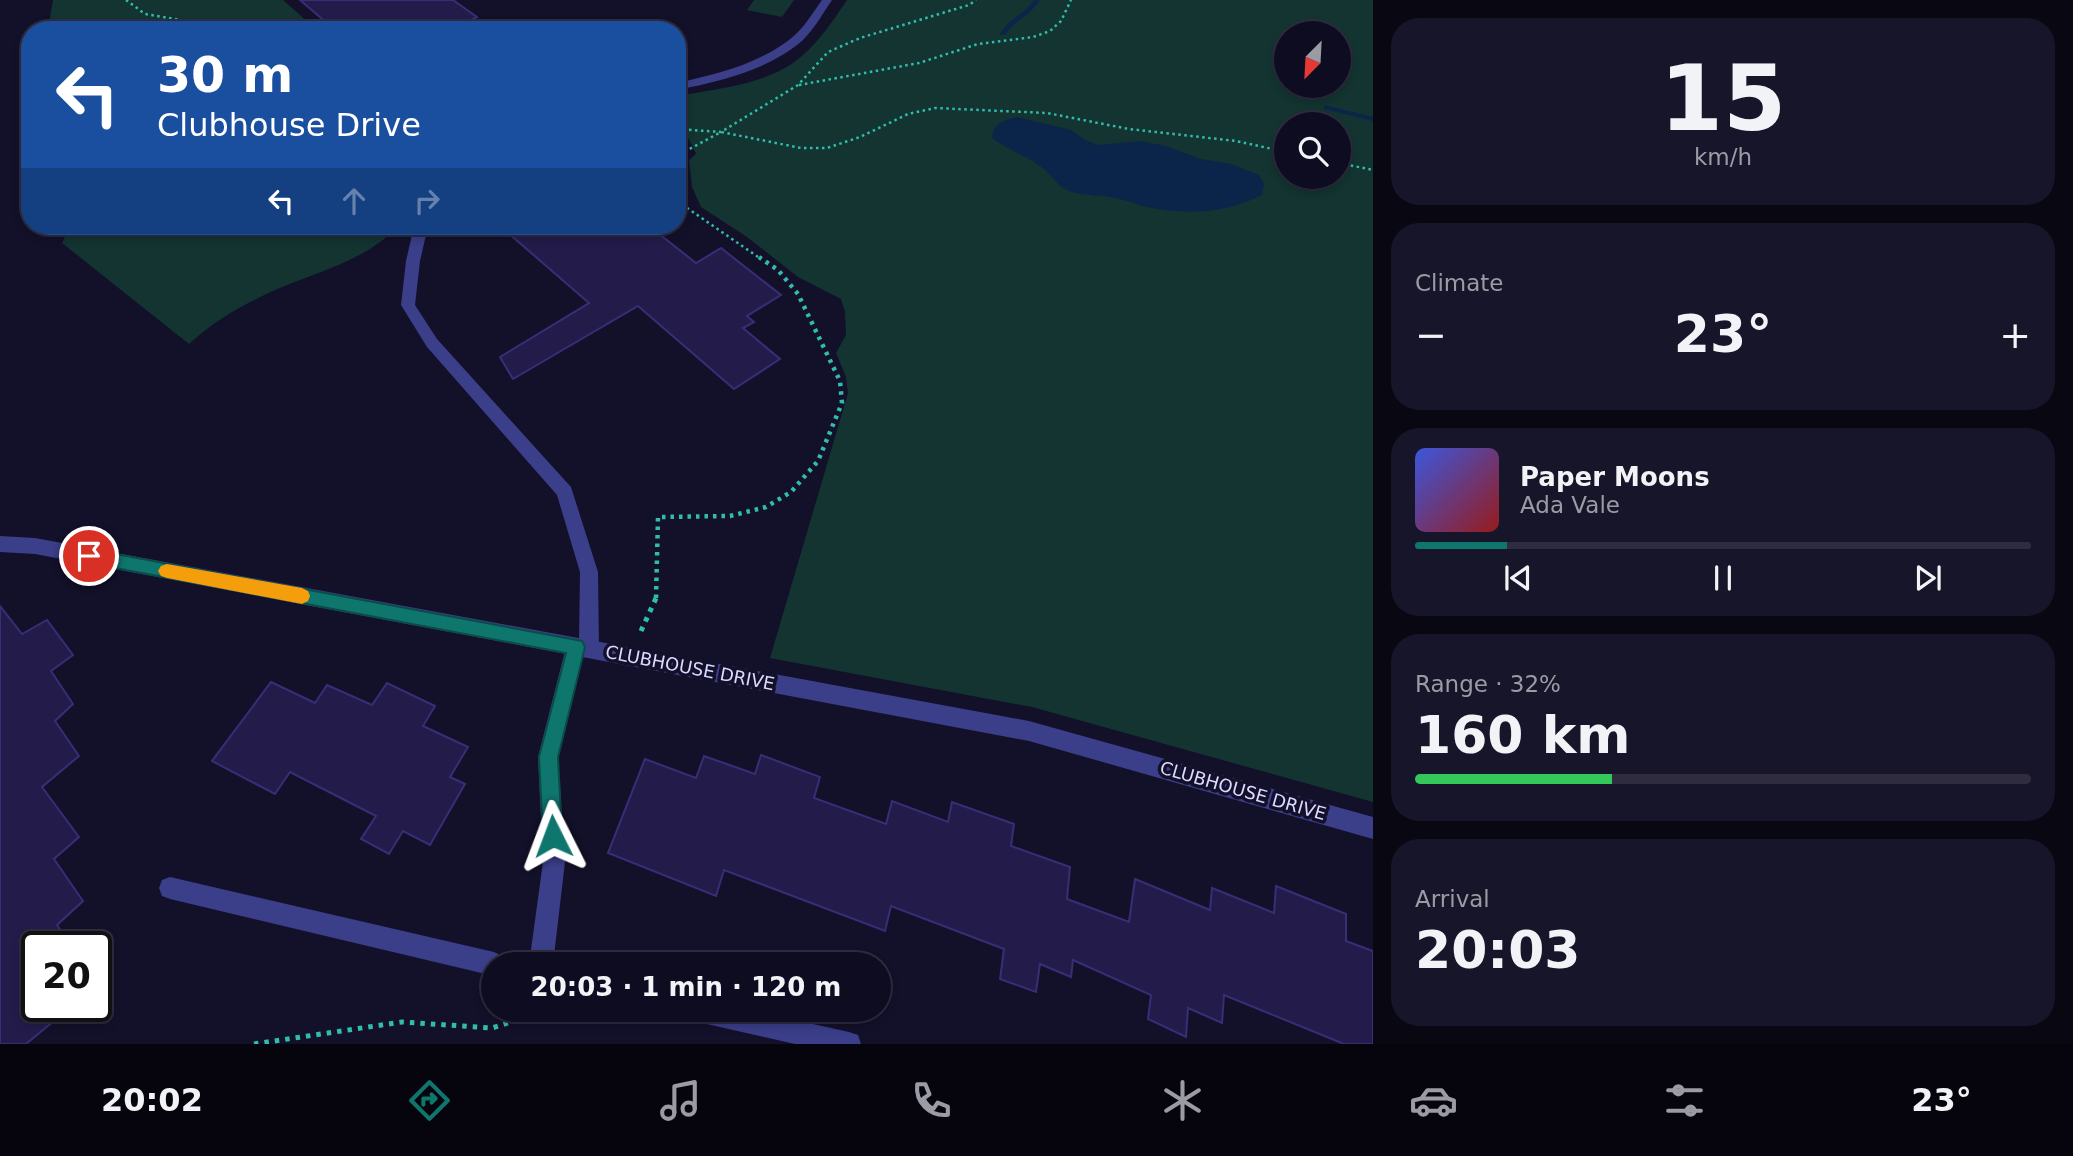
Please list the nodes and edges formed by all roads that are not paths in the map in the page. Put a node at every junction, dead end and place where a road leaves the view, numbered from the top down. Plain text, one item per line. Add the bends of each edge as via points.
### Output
1 (827, 0) edge
2 (686, 85) edge
3 (419, 235) edge
4 (0, 544) edge
5 (583, 648) junction
6 (1373, 828) edge
7 (170, 888) dead end
8 (543, 952) edge
9 (481, 961) edge
10 (751, 1022) edge
11 (849, 1044) edge

1 - 2 street via 799,38 775,53 727,76
3 - 5 street via 408,305 432,343 565,492 589,572
4 - 5 street, CLUBHOUSE DRIVE via 35,546
5 - 6 street, CLUBHOUSE DRIVE via 1029,731
5 - 8 street via 548,757 554,862
7 - 9 street
10 - 11 street

